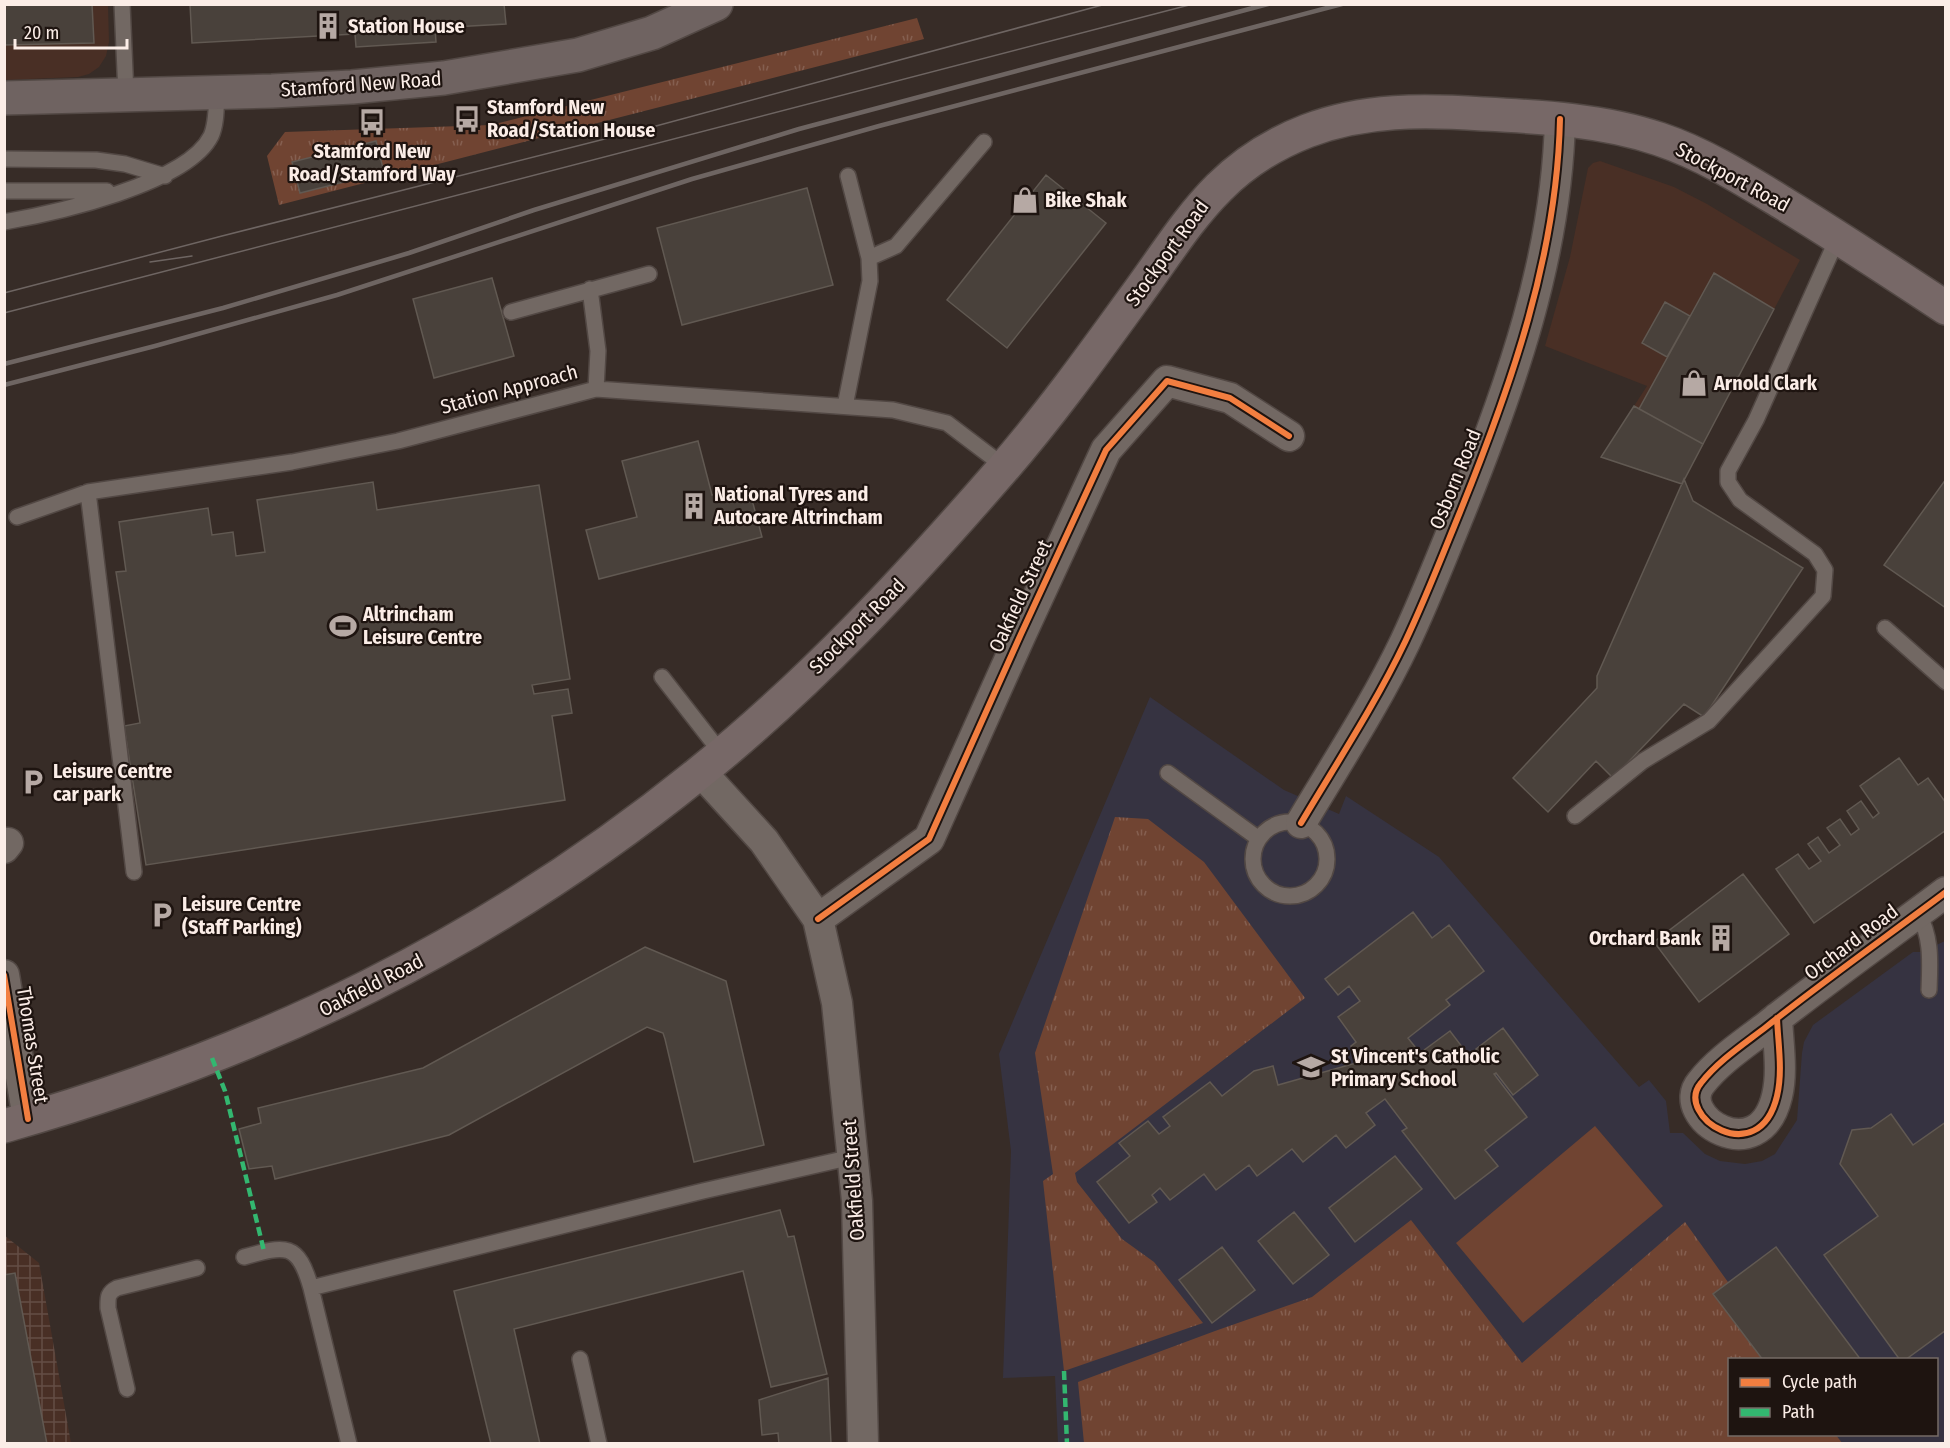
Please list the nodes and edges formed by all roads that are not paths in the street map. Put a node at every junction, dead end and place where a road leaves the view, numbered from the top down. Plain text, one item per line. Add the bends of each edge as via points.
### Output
1 (122, 4) edge
2 (712, 6) edge
3 (217, 91) junction
4 (126, 94) junction
5 (4, 98) edge
6 (1560, 118) junction
7 (984, 142) dead end
8 (4, 159) edge
9 (165, 176) junction
10 (848, 176) dead end
11 (4, 191) edge
12 (125, 191) junction
13 (4, 222) edge
14 (1838, 237) junction
15 (869, 258) junction
16 (649, 274) dead end
17 (590, 289) junction
18 (1946, 308) edge
19 (511, 312) dead end
20 (596, 388) junction
21 (845, 406) junction
22 (1289, 436) dead end
23 (1005, 467) junction
24 (88, 492) junction
25 (17, 516) dead end
26 (1885, 628) dead end
27 (662, 678) dead end
28 (1946, 682) edge
29 (712, 763) junction
30 (1168, 773) dead end
31 (1575, 816) dead end
32 (1301, 823) junction
33 (1259, 839) junction
34 (134, 872) dead end
35 (1946, 892) edge
36 (1918, 912) junction
37 (818, 919) junction
38 (4, 975) edge
39 (1929, 990) dead end
40 (1777, 1018) dead end
41 (16, 1123) edge
42 (852, 1157) junction
43 (244, 1257) dead end
44 (198, 1268) dead end
45 (311, 1288) junction
46 (580, 1359) dead end
47 (127, 1389) dead end
48 (349, 1443) edge
49 (599, 1443) edge
50 (862, 1443) edge

1 - 4 lane
2 - 3 main road, Stamford New Road via 652,33 578,55 524,65 352,87
3 - 4 main road, Stamford New Road
3 - 9 lane via 210,138 186,164
4 - 5 main road, Stamford New Road
6 - 14 main road, Stockport Road via 1632,131 1692,152 1748,181
6 - 23 main road, Stockport Road via 1386,112 1328,124 1270,148 1211,193 1189,219 1104,340
6 - 32 street, Osborn Road via 1556,191 1543,258 1495,423 1405,642
7 - 15 lane via 896,246
8 - 9 lane via 96,160
9 - 12 lane
10 - 15 lane
11 - 12 lane
12 - 13 lane
14 - 18 main road, Stockport Road
14 - 31 lane via 1756,420 1728,471 1728,482 1740,500 1815,554 1825,570 1823,596 1709,721 1643,761
15 - 21 lane via 870,281
16 - 17 lane
17 - 19 lane
17 - 20 lane via 598,351
20 - 21 lane, Station Approach
20 - 24 lane, Station Approach via 398,441 292,462
21 - 23 lane, Station Approach via 893,410 947,423
22 - 37 street, Oakfield Street via 1230,398 1167,381 1106,450 929,839
23 - 29 main road, Stockport Road via 863,622
24 - 25 lane, Station Approach
24 - 34 lane
26 - 28 lane
27 - 29 lane
29 - 37 street, Oakfield Street
29 - 41 main road, Oakfield Road via 545,885 422,960 230,1051
30 - 33 lane
32 - 33 lane via 1282,822
32 - 33 lane via 1316,832 1327,851 1326,872 1307,893 1293,897 1277,895 1266,888 1256,875 1253,862
35 - 36 street, Orchard Road
36 - 39 lane via 1930,948
36 - 40 street, Orchard Road
37 - 42 street, Oakfield Street via 837,1003
38 - 41 street, Thomas Street
42 - 45 lane
42 - 50 street, Oakfield Street via 857,1201
43 - 45 lane via 289,1249 306,1270
44 - 47 lane via 117,1288 108,1296
45 - 48 lane
46 - 49 lane

